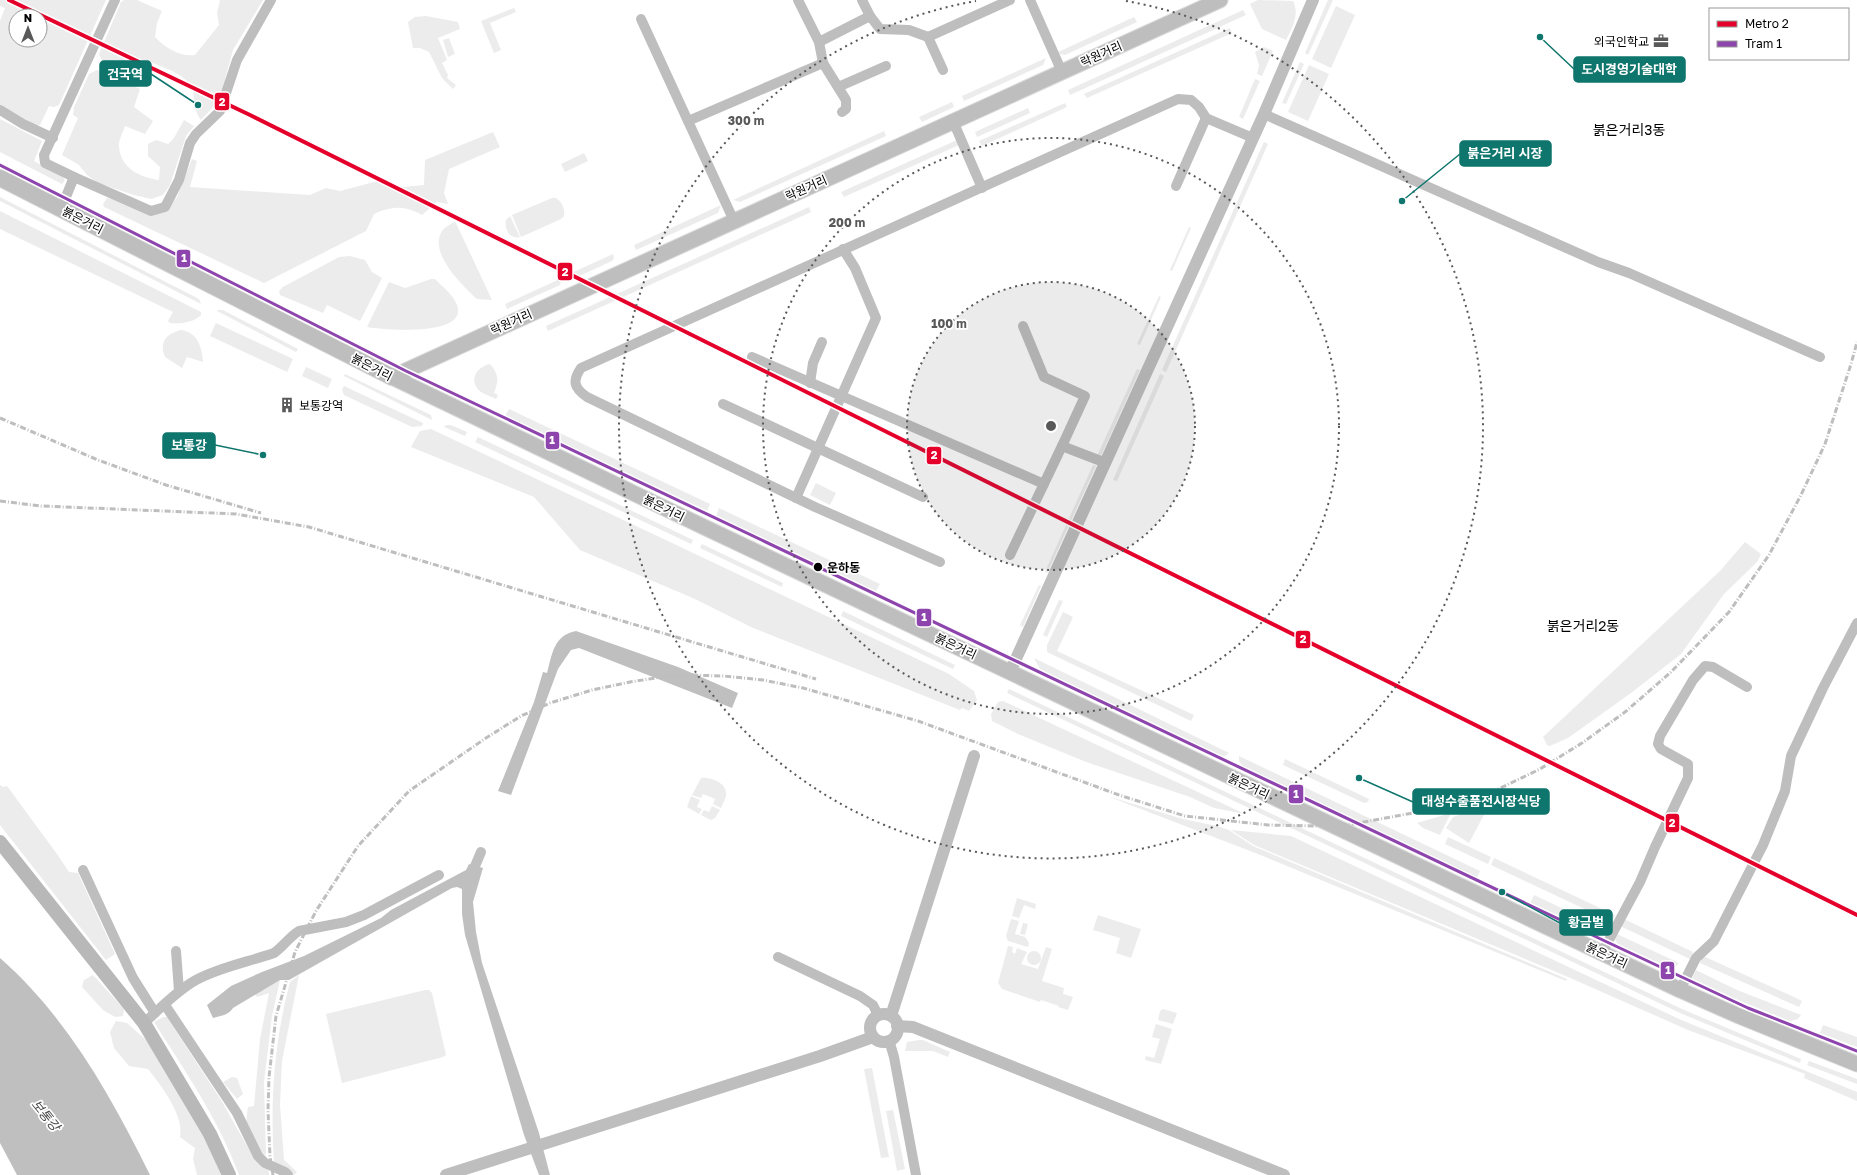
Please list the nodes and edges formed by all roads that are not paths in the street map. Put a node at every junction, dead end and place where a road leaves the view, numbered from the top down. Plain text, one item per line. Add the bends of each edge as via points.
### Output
1 (115, 0) edge
2 (271, 0) edge
3 (798, 0) edge
4 (862, 0) edge
5 (1010, 0) edge
6 (1030, 0) edge
7 (1220, 0) edge
8 (1313, 0) edge
9 (870, 16) junction
10 (642, 19) dead end
11 (928, 37) junction
12 (819, 42) junction
13 (823, 63) junction
14 (886, 66) dead end
15 (943, 70) dead end
16 (1062, 72) junction
17 (838, 87) junction
18 (0, 110) edge
19 (842, 112) dead end
20 (1264, 114) junction
21 (1206, 118) junction
22 (688, 121) junction
23 (953, 122) junction
24 (53, 138) junction
25 (1253, 138) junction
26 (74, 177) junction
27 (0, 178) edge
28 (1176, 186) dead end
29 (982, 188) junction
30 (61, 209) junction
31 (734, 221) junction
32 (844, 249) junction
33 (1023, 326) dead end
34 (822, 342) dead end
35 (752, 357) dead end
36 (1820, 357) dead end
37 (392, 377) junction
38 (810, 383) junction
39 (842, 397) junction
40 (723, 404) dead end
41 (1062, 446) junction
42 (818, 448) junction
43 (1106, 463) junction
44 (1044, 484) junction
45 (923, 497) dead end
46 (796, 498) junction
47 (1010, 555) dead end
48 (940, 562) dead end
49 (1857, 623) edge
50 (1010, 672) junction
51 (1747, 687) dead end
52 (974, 756) dead end
53 (0, 842) edge
54 (83, 870) dead end
55 (439, 875) dead end
56 (176, 951) dead end
57 (1602, 953) junction
58 (778, 957) dead end
59 (1680, 990) junction
60 (179, 991) junction
61 (165, 1005) junction
62 (155, 1014) junction
63 (878, 1015) junction
64 (891, 1016) junction
65 (144, 1023) junction
66 (898, 1026) junction
67 (873, 1037) junction
68 (889, 1040) junction
69 (1857, 1064) edge
70 (229, 1175) edge
71 (288, 1175) edge
72 (446, 1175) edge
73 (916, 1175) edge
74 (1284, 1175) edge

1 - 24 street
2 - 26 street via 237,60 220,111 190,143 179,180 165,206 151,211
3 - 12 street
4 - 9 street
5 - 11 street
6 - 16 street
7 - 16 main road, 락원거리
8 - 20 street
9 - 11 street via 880,29 909,30
9 - 12 street
10 - 22 street
11 - 15 street
12 - 13 street
13 - 17 street
13 - 22 street
14 - 17 street
16 - 23 main road, 락원거리
17 - 19 street via 846,100 846,109
18 - 24 street
20 - 25 street
20 - 36 street
21 - 25 street
21 - 28 street
21 - 29 street via 1191,100 1178,99
22 - 31 street
23 - 29 street
23 - 31 main road, 락원거리
24 - 26 street via 44,155 45,163
25 - 43 street
26 - 30 street
27 - 30 highway, 붉은거리
29 - 32 street
30 - 37 highway, 붉은거리
31 - 37 main road, 락원거리
32 - 39 street via 876,318
32 - 46 street via 581,368 577,375 578,390 587,397
33 - 41 street via 1044,377 1085,396
34 - 38 street via 813,363
35 - 38 street
37 - 50 main road, 붉은거리
38 - 39 street
39 - 42 street
39 - 44 street
40 - 42 street
41 - 43 street
41 - 44 street
42 - 45 street
42 - 46 street
43 - 50 street
44 - 47 street
46 - 48 street
49 - 59 street via 1791,756 1785,791 1763,845 1714,941 1696,958
50 - 57 main road, 붉은거리
51 - 57 street via 1713,666 1705,666 1693,680 1660,736 1660,750 1688,764 1688,778 1640,882
52 - 64 street
53 - 65 main road
54 - 62 street via 133,978
55 - 60 street via 364,915 346,922 298,931 274,953 223,968
56 - 60 street
57 - 59 main road, 붉은거리
58 - 63 street via 860,996 873,1005
59 - 69 main road, 붉은거리
60 - 61 street
61 - 62 street
61 - 71 street via 237,1113 258,1156 265,1163
62 - 65 street
63 - 64 street
63 - 67 street via 870,1024
64 - 66 street
65 - 70 main road via 210,1134
66 - 68 street via 896,1035
66 - 74 street via 913,1027
67 - 68 street via 880,1041
67 - 72 street via 849,1047
68 - 73 street

